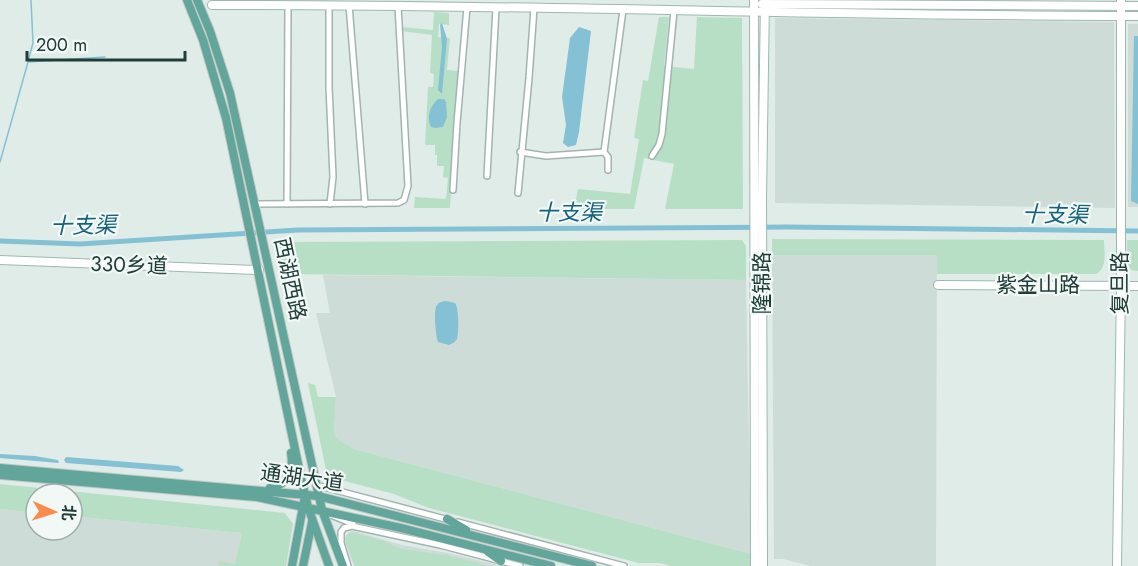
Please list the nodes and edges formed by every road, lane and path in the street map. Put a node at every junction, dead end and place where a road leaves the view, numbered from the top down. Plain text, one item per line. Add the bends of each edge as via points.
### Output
1 (187, 0) edge
2 (197, 0) edge
3 (363, 3) edge
4 (1121, 3) edge
5 (288, 4) junction
6 (485, 4) edge
7 (212, 5) dead end
8 (329, 5) junction
9 (349, 5) junction
10 (398, 6) junction
11 (754, 6) edge
12 (765, 6) edge
13 (1138, 6) edge
14 (467, 7) junction
15 (496, 8) junction
16 (534, 9) junction
17 (622, 10) junction
18 (674, 11) junction
19 (1121, 16) junction
20 (1138, 16) edge
21 (520, 152) junction
22 (604, 152) junction
23 (652, 156) dead end
24 (608, 170) dead end
25 (487, 176) dead end
26 (453, 190) dead end
27 (518, 193) dead end
28 (759, 198) junction
29 (287, 204) junction
30 (330, 204) junction
31 (365, 204) junction
32 (256, 209) junction
33 (759, 253) junction
34 (0, 260) edge
35 (259, 270) junction
36 (938, 285) dead end
37 (1120, 285) junction
38 (1138, 286) edge
39 (280, 381) junction
40 (0, 468) edge
41 (0, 476) edge
42 (316, 485) junction
43 (256, 489) junction
44 (305, 495) junction
45 (318, 496) junction
46 (306, 507) junction
47 (322, 510) junction
48 (447, 519) junction
49 (312, 520) junction
50 (357, 526) junction
51 (477, 536) junction
52 (483, 549) junction
53 (501, 561) junction
54 (292, 566) edge
55 (303, 566) edge
56 (329, 566) edge
57 (343, 566) edge
58 (348, 566) edge
59 (520, 566) edge
60 (551, 566) edge
61 (592, 566) edge
62 (624, 566) edge
63 (755, 566) edge
64 (763, 566) edge
65 (1117, 566) edge

1 - 35 main road, 西湖西路 via 217,84
2 - 32 main road, 西湖西路 via 230,93
3 - 9 street
3 - 10 street
4 - 12 street
4 - 13 street
4 - 19 street, 复旦路
5 - 7 street
5 - 8 street
5 - 29 street
6 - 14 street
6 - 15 street
8 - 9 street
8 - 30 street via 333,177
9 - 31 street
10 - 14 street
10 - 31 street via 407,194 398,203
11 - 12 street
11 - 18 street
11 - 28 street, 隆锦路
12 - 19 street
12 - 28 street, 隆锦路
14 - 26 street
15 - 16 street
15 - 25 street
16 - 17 street
16 - 21 street
17 - 18 street
17 - 22 street
18 - 23 street via 662,134
19 - 20 street
19 - 37 street, 复旦路
21 - 22 street via 546,156
21 - 27 street
22 - 24 street
28 - 33 street, 隆锦路
29 - 30 street
29 - 32 street
30 - 31 street
32 - 42 main road, 西湖西路
33 - 63 street, 隆锦路
33 - 64 street, 隆锦路
34 - 35 street, 330乡道
35 - 39 main road, 西湖西路
36 - 37 street, 紫金山路
37 - 38 street, 紫金山路
37 - 65 street, 复旦路
39 - 43 main road via 291,468 281,485
39 - 44 main road, 西湖西路
40 - 43 main road, 通湖大道
41 - 46 main road, 通湖大道 via 257,497
42 - 45 main road, 西湖西路
42 - 48 street
43 - 44 main road, 通湖大道
44 - 45 main road, 通湖大道
44 - 46 main road, 西湖西路
45 - 47 main road, 西湖西路
45 - 51 main road, 通湖大道
46 - 47 main road, 通湖大道
46 - 49 main road, 西湖西路
46 - 54 main road
47 - 49 main road
47 - 50 street
47 - 52 main road, 通湖大道
47 - 57 main road, 西湖西路
48 - 51 main road
48 - 62 street
49 - 55 main road
49 - 56 main road, 西湖西路
50 - 53 street
50 - 58 street via 348,526 341,532
51 - 61 main road, 通湖大道
52 - 53 main road
52 - 60 main road, 通湖大道
53 - 59 street

